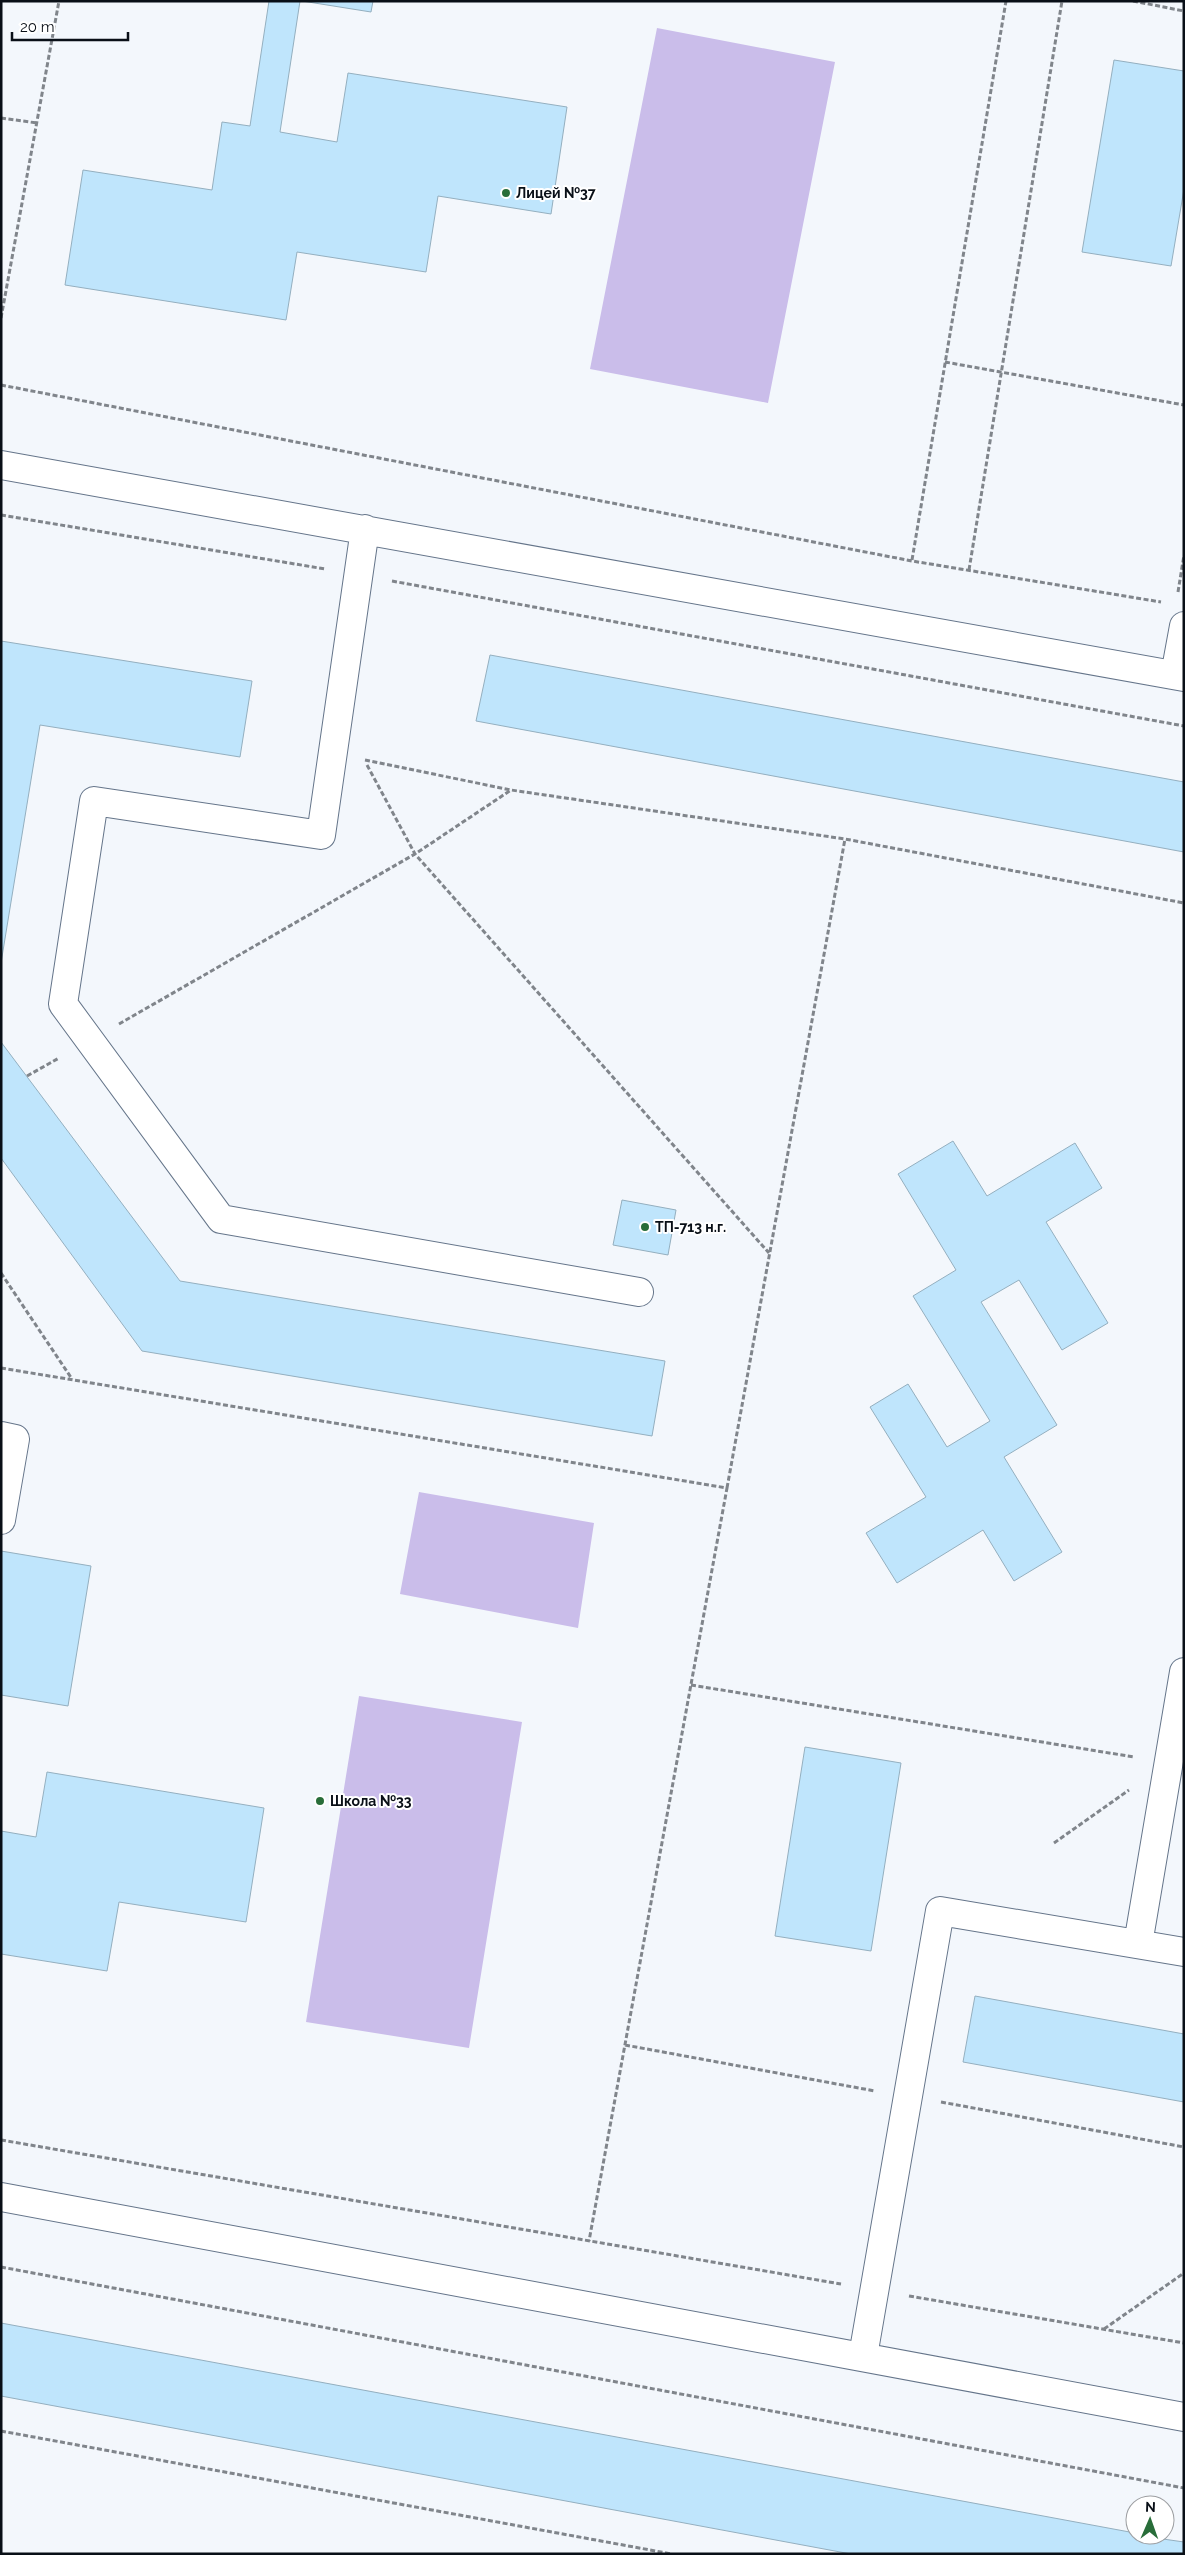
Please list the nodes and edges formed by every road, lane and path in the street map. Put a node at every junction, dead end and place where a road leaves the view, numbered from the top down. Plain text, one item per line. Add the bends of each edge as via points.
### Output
1 (59, 1) edge
2 (1006, 1) edge
3 (1062, 1) edge
4 (1133, 1) edge
5 (1184, 11) edge
6 (1, 118) edge
7 (37, 123) junction
8 (1, 318) edge
9 (945, 362) junction
10 (1001, 373) junction
11 (1, 385) edge
12 (1184, 405) edge
13 (1, 465) edge
14 (1, 515) edge
15 (365, 529) junction
16 (1184, 556) edge
17 (912, 561) junction
18 (969, 570) junction
19 (358, 575) junction
20 (1177, 597) dead end
21 (1166, 603) dead end
22 (1184, 626) edge
23 (1180, 676) edge
24 (1184, 726) edge
25 (511, 790) junction
26 (845, 839) junction
27 (416, 854) junction
28 (1184, 903) edge
29 (90, 1040) junction
30 (27, 1076) dead end
31 (770, 1253) junction
32 (1, 1273) edge
33 (639, 1292) dead end
34 (1, 1368) edge
35 (72, 1379) junction
36 (1, 1436) edge
37 (727, 1488) junction
38 (1, 1520) edge
39 (1184, 1672) edge
40 (691, 1685) junction
41 (1169, 1762) junction
42 (1054, 1843) dead end
43 (1138, 1944) junction
44 (1184, 1952) edge
45 (1, 2140) edge
46 (1, 2197) edge
47 (589, 2241) junction
48 (1, 2266) edge
49 (1184, 2273) edge
50 (874, 2290) junction
51 (1103, 2329) junction
52 (1184, 2343) edge
53 (863, 2356) junction
54 (1184, 2417) edge
55 (1, 2431) edge
56 (1184, 2488) edge
57 (672, 2554) edge

1 - 7 path
2 - 9 path
3 - 10 path
4 - 5 path
6 - 7 path
7 - 8 path
9 - 10 path
9 - 17 path
10 - 12 path
10 - 18 path
11 - 17 path
13 - 15 lane
14 - 19 path
15 - 19 lane
15 - 23 lane
16 - 20 path
17 - 18 path
18 - 21 path
19 - 24 path
19 - 29 lane via 321,835 94,801 63,1004
22 - 23 lane
25 - 26 path
25 - 27 path
25 - 27 path via 365,760
26 - 28 path
26 - 31 path
27 - 29 path
27 - 31 path
29 - 30 path
29 - 33 lane via 221,1219
31 - 37 path
32 - 35 path
34 - 35 path
35 - 37 path
36 - 38 lane via 15,1439
37 - 40 path
39 - 41 lane
40 - 41 path
40 - 47 path
41 - 42 path
41 - 43 lane
43 - 44 lane
43 - 50 lane via 940,1911
45 - 47 path
46 - 53 lane
47 - 50 path
48 - 56 path
49 - 51 path
50 - 51 path
50 - 53 lane
51 - 52 path
53 - 54 lane
55 - 57 path

